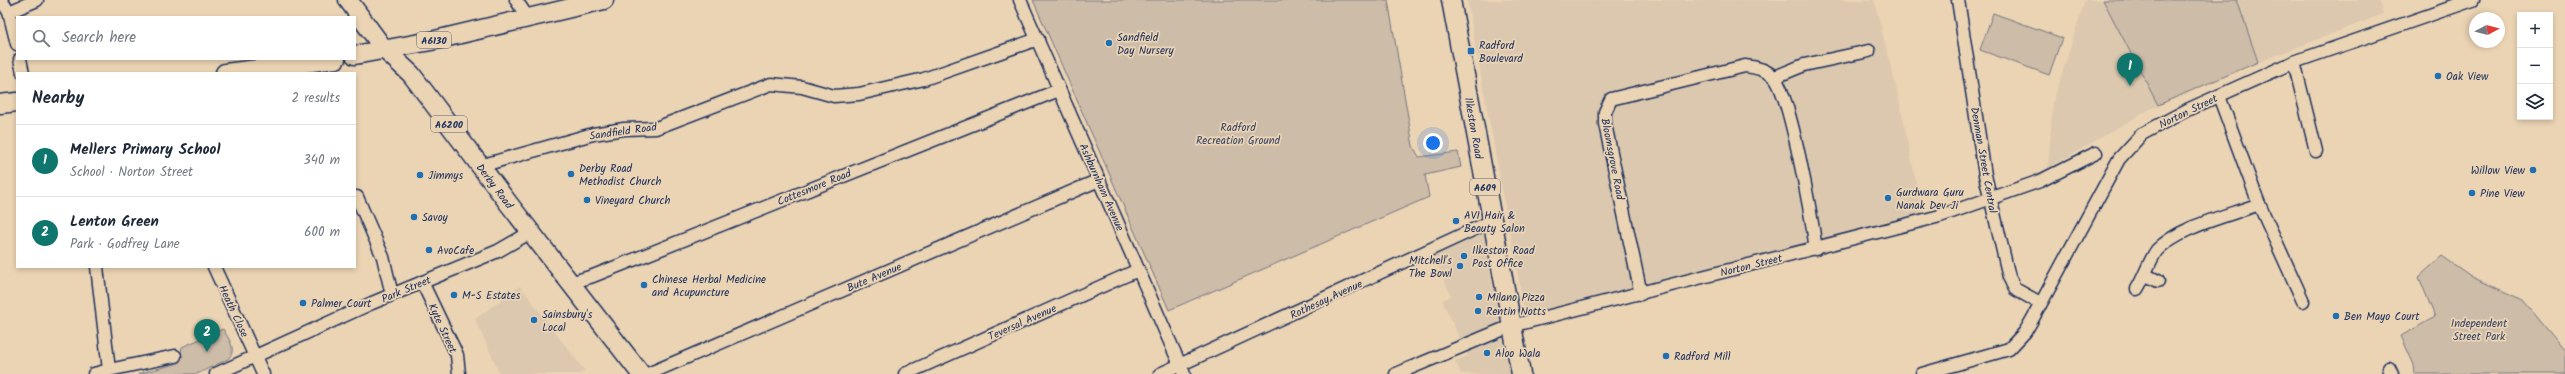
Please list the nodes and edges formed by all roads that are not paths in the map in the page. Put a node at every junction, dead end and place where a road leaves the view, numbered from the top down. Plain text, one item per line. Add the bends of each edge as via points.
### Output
1 (1, 0) edge
2 (37, 0) edge
3 (348, 0) edge
4 (516, 0) edge
5 (604, 0) edge
6 (1020, 0) edge
7 (1450, 0) edge
8 (1958, 0) edge
9 (2473, 0) edge
10 (9, 12) junction
11 (528, 18) junction
12 (1038, 39) junction
13 (16, 40) edge
14 (384, 49) junction
15 (1868, 51) dead end
16 (356, 55) edge
17 (20, 60) edge
18 (332, 60) edge
19 (2294, 62) junction
20 (297, 68) edge
21 (23, 72) edge
22 (239, 72) edge
23 (1775, 77) junction
24 (1059, 90) junction
25 (2219, 96) junction
26 (16, 102) edge
27 (0, 104) edge
28 (2316, 150) dead end
29 (2096, 153) dead end
30 (480, 166) junction
31 (1099, 180) junction
32 (357, 197) dead end
33 (1990, 199) junction
34 (2259, 204) junction
35 (1492, 221) junction
36 (531, 232) junction
37 (1816, 249) junction
38 (96, 268) edge
39 (214, 268) edge
40 (1138, 270) junction
41 (2146, 275) junction
42 (2158, 281) dead end
43 (422, 282) junction
44 (570, 284) junction
45 (2137, 289) dead end
46 (1641, 294) junction
47 (392, 295) junction
48 (2303, 301) dead end
49 (2040, 303) junction
50 (1511, 326) junction
51 (255, 355) junction
52 (175, 356) dead end
53 (109, 370) junction
54 (1182, 370) edge
55 (94, 374) edge
56 (216, 374) edge
57 (263, 374) edge
58 (459, 374) edge
59 (641, 374) edge
60 (648, 374) edge
61 (905, 374) edge
62 (1160, 374) edge
63 (1396, 374) edge
64 (1521, 374) edge
65 (1922, 374) edge

1 - 10 street
2 - 10 street
3 - 14 main road, Derby Road / A6200
4 - 11 street
5 - 11 main road, A6130
6 - 12 street, Ashburnham Avenue
7 - 35 main road, Ilkeston Road / A609
8 - 33 street, Denman Street Central
9 - 19 street, Norton Street
10 - 13 street
11 - 14 main road, A6130 via 432,41
12 - 24 street, Ashburnham Avenue
12 - 30 street, Sandfield Road via 924,79 859,94 834,96 771,84 656,128 624,129 593,134
14 - 16 main road, A6130
14 - 30 main road, Derby Road / A6200 via 411,74
15 - 23 street via 1804,65
17 - 21 street
18 - 20 main road
19 - 25 street, Norton Street
19 - 28 street
20 - 22 main road
23 - 37 street via 1783,96 1806,186
23 - 46 street, Bloomsgrove Road via 1756,67 1745,66 1611,99 1606,105 1605,124
24 - 31 street, Ashburnham Avenue
24 - 44 street, Cottesmore Road
25 - 34 street
25 - 49 street, Norton Street via 2142,134 2123,154
26 - 27 main road
29 - 33 street, Norton Street via 2040,181
30 - 36 main road, Derby Road / A6200
31 - 40 street, Ashburnham Avenue
31 - 60 street, Bute Avenue
32 - 47 street via 383,257
33 - 37 street, Norton Street via 1940,216
33 - 49 street, Denman Street Central via 2009,278 2015,289
34 - 41 street via 2186,230 2156,252
34 - 48 street via 2288,282
35 - 50 main road, Ilkeston Road / A609
35 - 54 street, Rothesay Avenue
36 - 43 street, Park Street via 498,251
36 - 44 main road, Derby Road / A6200
37 - 46 street, Norton Street
38 - 53 street
39 - 51 street, Heath Close
40 - 54 street, Ashburnham Avenue
40 - 61 street, Teversal Avenue
41 - 42 street
41 - 45 street
43 - 47 street, Park Street
43 - 58 street, Kyte Street via 456,355
44 - 59 main road, Derby Road / A6200
46 - 50 street, Norton Street
47 - 51 street, Park Street
49 - 65 street, Norton Street via 2025,332 2009,349
50 - 63 street, Norton Street
50 - 64 main road, Ilkeston Road / A609
51 - 56 street, Park Street
51 - 57 street
52 - 53 street
53 - 55 street
54 - 62 street, Rothesay Avenue

